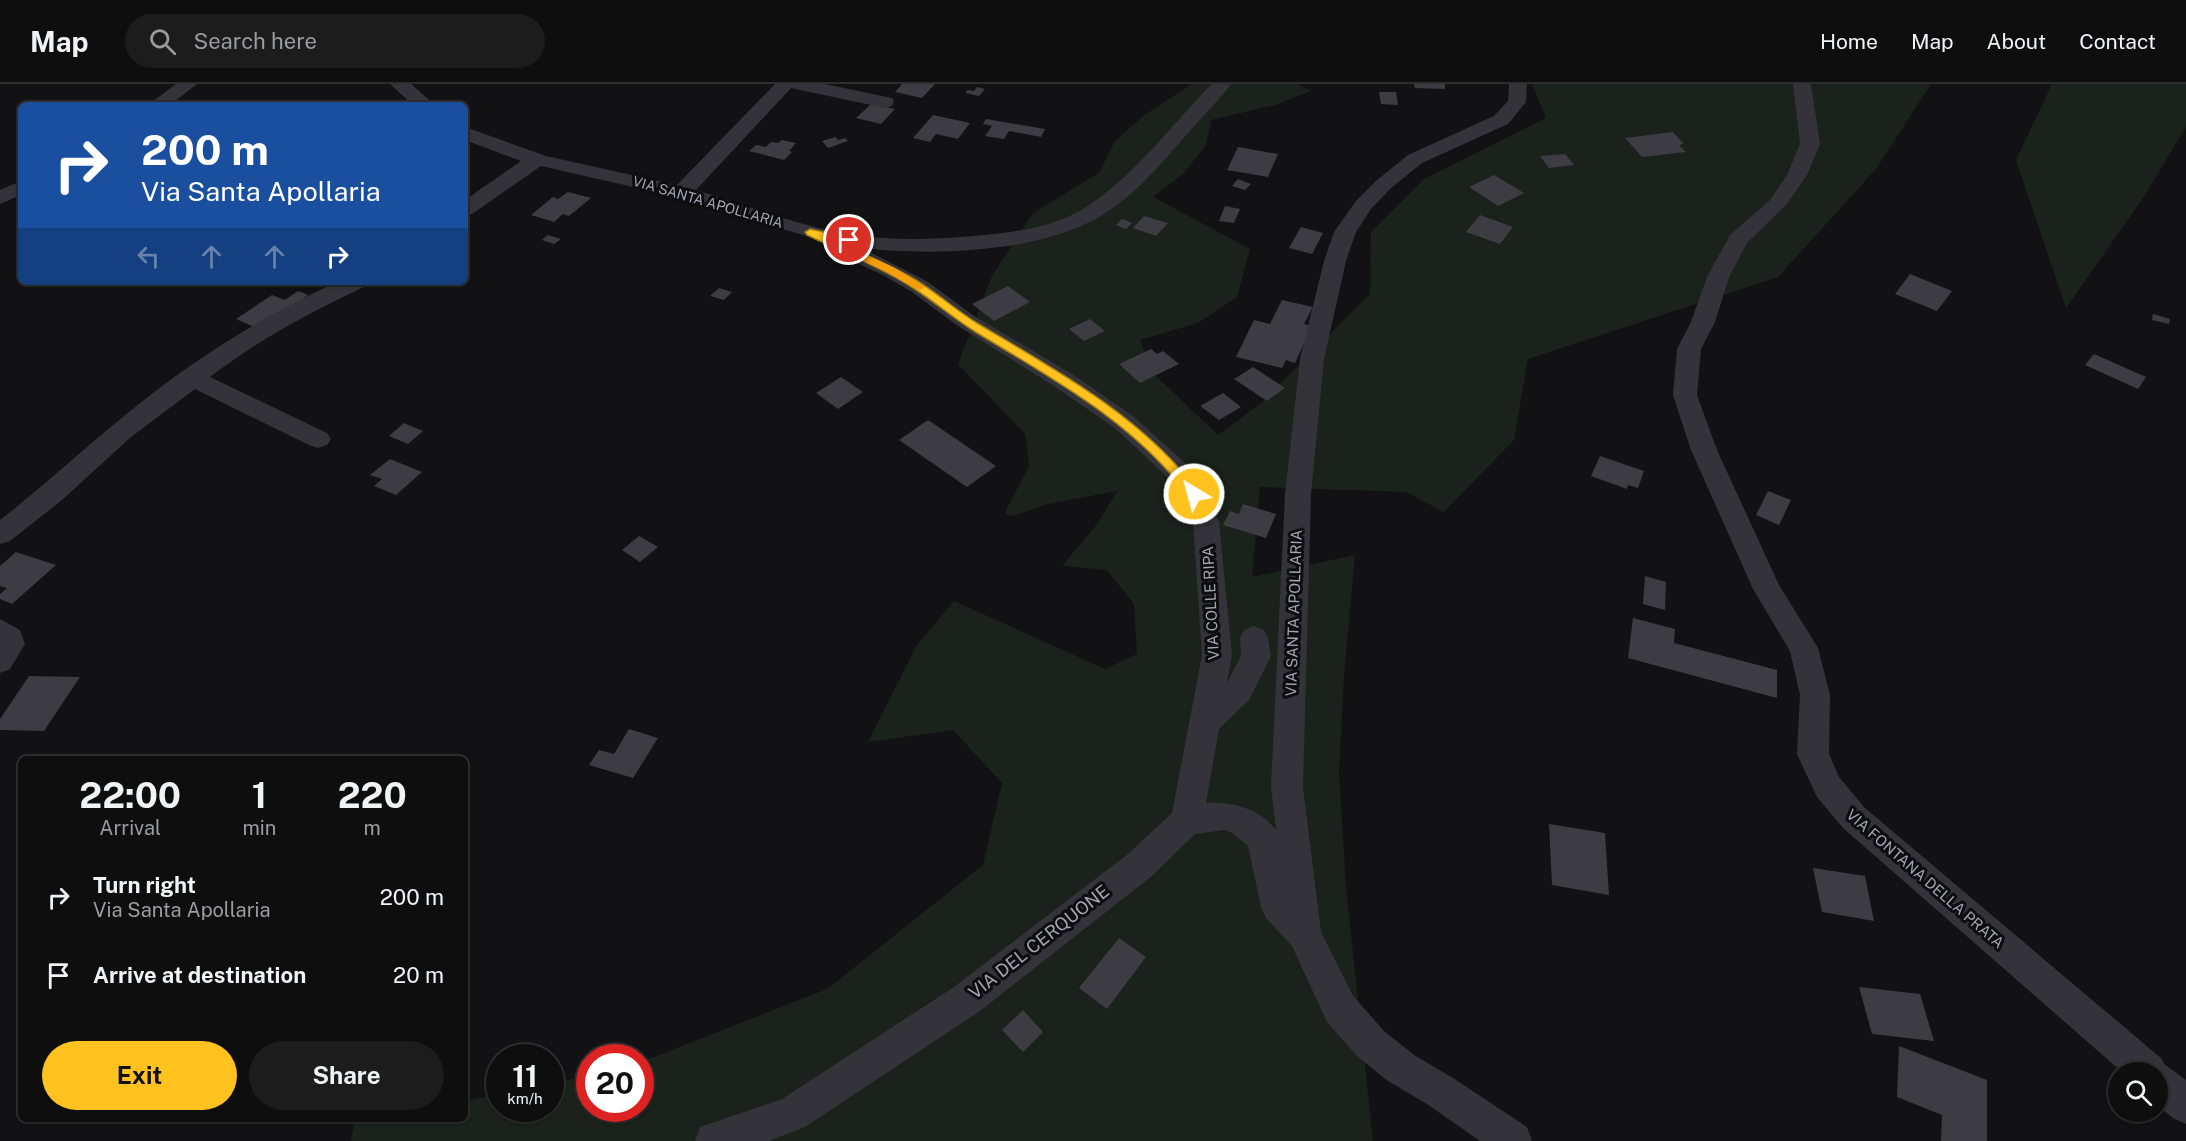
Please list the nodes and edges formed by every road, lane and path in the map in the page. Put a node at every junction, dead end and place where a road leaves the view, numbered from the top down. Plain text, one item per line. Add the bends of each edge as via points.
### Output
1 (189, 84) edge
2 (399, 84) edge
3 (785, 84) edge
4 (797, 84) edge
5 (1222, 84) edge
6 (1518, 84) edge
7 (1802, 84) edge
8 (162, 102) edge
9 (422, 102) edge
10 (885, 102) dead end
11 (468, 134) edge
12 (538, 159) junction
13 (18, 189) edge
14 (682, 192) junction
15 (0, 198) edge
16 (468, 208) edge
17 (810, 232) junction
18 (350, 285) edge
19 (193, 378) junction
20 (318, 439) dead end
21 (0, 534) edge
22 (0, 631) edge
23 (1254, 638) dead end
24 (0, 661) edge
25 (1204, 724) junction
26 (1187, 820) junction
27 (1304, 934) junction
28 (2137, 1062) edge
29 (2168, 1089) edge
30 (2186, 1105) edge
31 (714, 1141) edge
32 (1513, 1141) edge

1 - 8 street
2 - 9 street
3 - 14 street
4 - 10 street
5 - 17 street, VIA SANTA APOLLARIA via 1123,192 1068,225 1023,236 948,244 874,242
6 - 27 street, VIA SANTA APOLLARIA via 1516,102 1501,120 1415,159 1383,185 1345,232 1335,261 1312,359 1298,494 1287,787
7 - 28 street, VIA FONTANA DELLA PRATA via 1810,144 1797,175 1777,204 1738,240 1718,276 1703,322 1689,349 1685,395 1700,439 1767,589 1808,661 1815,695 1813,754 1828,787 1854,818
11 - 12 street, VIA SANTA APOLLARIA
12 - 14 street, VIA SANTA APOLLARIA
12 - 16 street
13 - 15 street
14 - 17 street, VIA SANTA APOLLARIA
17 - 25 street, VIA COLLE RIPA via 891,270 1063,380 1124,422 1175,470 1194,494 1206,522 1217,655
18 - 19 street via 275,321
19 - 20 street
19 - 21 street via 122,431 53,494
22 - 24 street via 10,638
23 - 25 street via 1256,656 1238,690
25 - 26 street, VIA COLLE RIPA
26 - 27 street via 1224,816 1242,821 1263,838 1278,907
26 - 31 street, VIA DEL CERQUONE via 1140,865 967,999 792,1114
27 - 32 street, VIA SANTA APOLLARIA via 1340,1009 1371,1044
29 - 30 street

